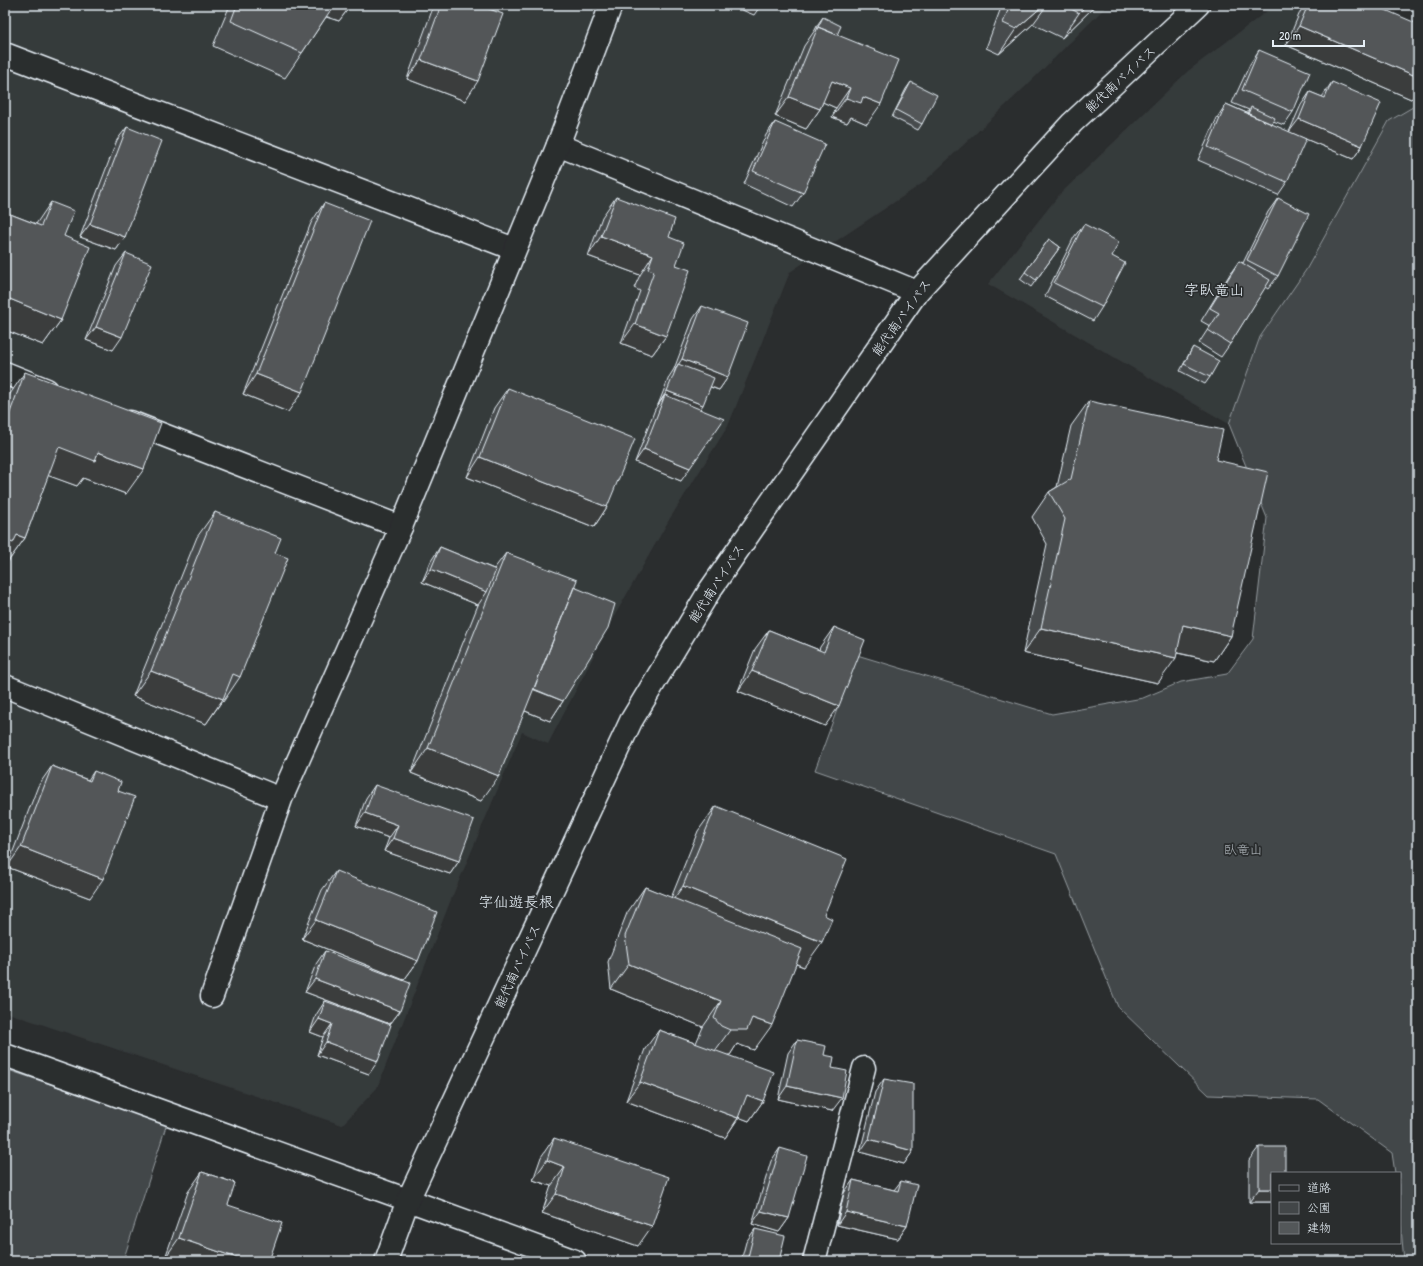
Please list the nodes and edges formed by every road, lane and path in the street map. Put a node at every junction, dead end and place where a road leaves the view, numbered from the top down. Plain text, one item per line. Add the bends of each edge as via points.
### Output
1 (611, 5) edge
2 (1198, 5) edge
3 (5, 54) edge
4 (558, 146) junction
5 (514, 249) junction
6 (917, 292) junction
7 (5, 373) edge
8 (64, 396) edge
9 (115, 416) edge
10 (401, 527) junction
11 (5, 686) edge
12 (281, 799) junction
13 (212, 996) dead end
14 (5, 1055) edge
15 (864, 1068) dead end
16 (408, 1200) junction
17 (386, 1261) edge
18 (575, 1261) edge
19 (814, 1261) edge

1 - 4 main road
2 - 6 main road, 能代南バイパス via 1072,123
3 - 5 main road
4 - 5 main road
4 - 6 main road
5 - 10 main road
6 - 16 main road, 能代南バイパス via 710,590 631,721
7 - 8 main road
9 - 10 main road
10 - 12 main road
11 - 12 main road
12 - 13 main road
14 - 16 main road
15 - 19 main road
16 - 17 main road, 能代南バイパス
16 - 18 main road

